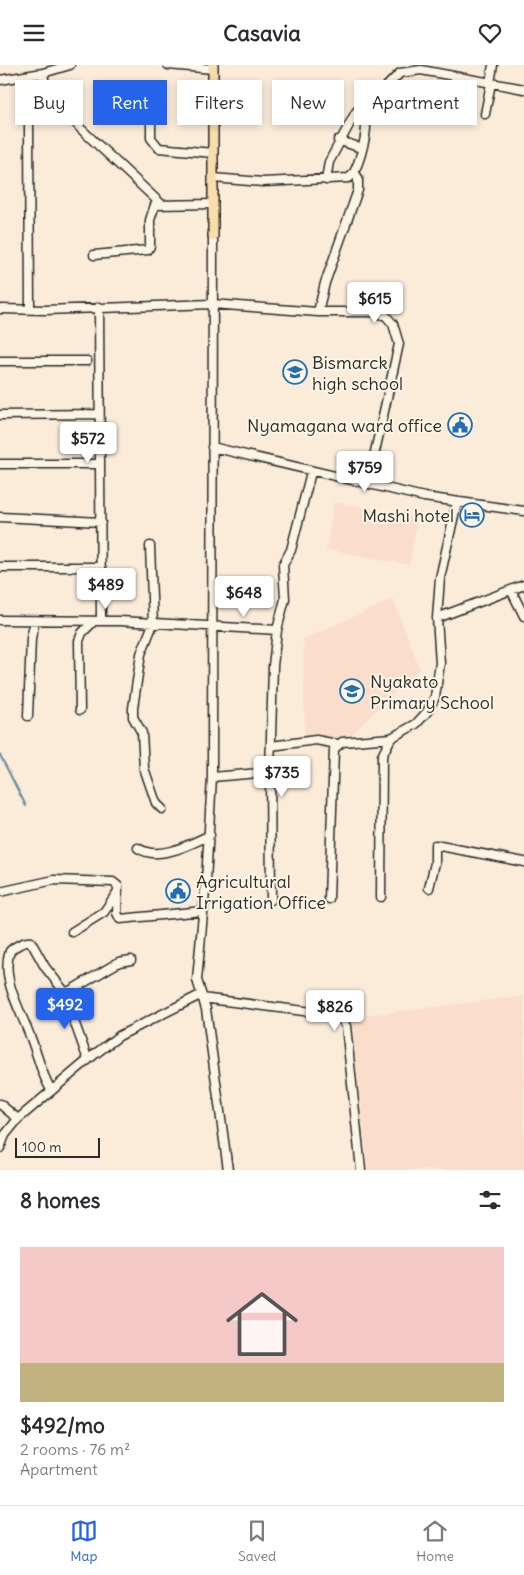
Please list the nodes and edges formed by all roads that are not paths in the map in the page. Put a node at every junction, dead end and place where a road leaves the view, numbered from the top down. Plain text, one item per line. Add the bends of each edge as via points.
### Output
1 (35, 65) edge
2 (70, 65) edge
3 (168, 65) edge
4 (493, 65) edge
5 (213, 67) edge
6 (43, 73) junction
7 (29, 75) junction
8 (0, 80) edge
9 (44, 80) edge
10 (392, 80) edge
11 (475, 80) edge
12 (477, 80) edge
13 (491, 83) junction
14 (524, 89) edge
15 (485, 114) dead end
16 (354, 117) edge
17 (29, 125) edge
18 (78, 125) edge
19 (151, 125) edge
20 (366, 125) edge
21 (339, 141) junction
22 (361, 148) junction
23 (213, 153) junction
24 (355, 173) junction
25 (213, 178) junction
26 (326, 180) junction
27 (160, 203) junction
28 (213, 204) junction
29 (213, 236) joint
30 (94, 255) dead end
31 (212, 304) junction
32 (99, 307) junction
33 (30, 308) junction
34 (0, 309) edge
35 (318, 312) junction
36 (0, 361) edge
37 (87, 361) dead end
38 (99, 414) junction
39 (0, 415) edge
40 (212, 447) junction
41 (0, 464) edge
42 (99, 464) junction
43 (311, 471) junction
44 (368, 483) junction
45 (457, 502) junction
46 (524, 511) edge
47 (0, 517) edge
48 (101, 522) junction
49 (150, 546) dead end
50 (0, 567) edge
51 (101, 567) junction
52 (524, 585) edge
53 (511, 590) junction
54 (524, 616) edge
55 (437, 618) junction
56 (0, 620) edge
57 (35, 621) junction
58 (97, 622) junction
59 (153, 624) junction
60 (211, 628) junction
61 (277, 630) junction
62 (80, 710) dead end
63 (28, 717) dead end
64 (391, 738) junction
65 (337, 744) junction
66 (271, 746) junction
67 (270, 772) junction
68 (212, 777) junction
69 (162, 809) dead end
70 (210, 835) junction
71 (138, 848) dead end
72 (524, 862) edge
73 (429, 888) dead end
74 (0, 893) edge
75 (116, 894) junction
76 (381, 897) dead end
77 (329, 899) dead end
78 (271, 901) dead end
79 (203, 911) junction
80 (72, 932) dead end
81 (130, 960) dead end
82 (2, 989) edge
83 (68, 992) junction
84 (201, 996) junction
85 (88, 1060) junction
86 (51, 1090) junction
87 (0, 1104) edge
88 (18, 1119) junction
89 (0, 1148) edge
90 (228, 1170) edge
91 (361, 1170) edge

1 - 7 street
2 - 6 street
3 - 5 street
4 - 13 street
5 - 23 main road
6 - 7 street
6 - 9 street
7 - 8 street
10 - 11 street via 406,70 421,70
12 - 13 street
13 - 14 street
13 - 15 street
16 - 21 street
17 - 33 street
18 - 27 street
19 - 23 street via 151,138 159,147
20 - 22 street
21 - 22 street
21 - 26 street via 327,168
22 - 24 street
23 - 25 main road
24 - 26 street via 349,178
24 - 35 street via 358,189
25 - 26 street via 263,182
25 - 28 main road
27 - 28 street
27 - 30 street via 150,215 148,250
28 - 29 main road
29 - 31 street
31 - 32 street
31 - 35 street
31 - 40 street
32 - 33 street
32 - 38 street
33 - 34 street
35 - 44 street via 374,312 386,316 397,333 397,358
36 - 37 street
38 - 39 street
38 - 42 street
40 - 43 street
40 - 60 street
41 - 42 street
42 - 48 street
43 - 44 street
43 - 61 street via 291,550 283,565 285,599
44 - 45 street
45 - 46 street
45 - 55 street via 442,564
47 - 48 street
48 - 51 street
49 - 59 street
50 - 51 street
51 - 58 street
52 - 53 street
53 - 54 street
53 - 55 street
55 - 64 street via 440,663 435,697 416,724
56 - 57 street
57 - 58 street
57 - 63 street via 31,634
58 - 59 street
58 - 62 street via 82,633 80,641
59 - 60 street
59 - 69 street via 141,654 133,708 142,733 144,768 156,803
60 - 61 street
60 - 68 street
61 - 66 street
64 - 65 street
64 - 76 street via 380,764
65 - 66 street via 316,740
65 - 77 street via 332,755
66 - 67 street
67 - 68 street
67 - 78 street
68 - 70 street
70 - 71 street via 177,851 147,852
70 - 79 street
72 - 73 street via 435,845 436,863
74 - 75 street via 54,880 116,882
75 - 79 street via 116,913 123,919
75 - 80 street via 104,912
79 - 84 street via 197,980
81 - 83 street via 118,962
82 - 83 street via 5,957 14,948 29,942 60,986
82 - 86 street via 27,1029 42,1074
83 - 85 street via 73,1018
84 - 85 street via 119,1036
84 - 90 street via 206,1009
84 - 91 street via 341,1018 346,1025
85 - 86 street
86 - 88 street
87 - 88 street
88 - 89 street via 5,1135

